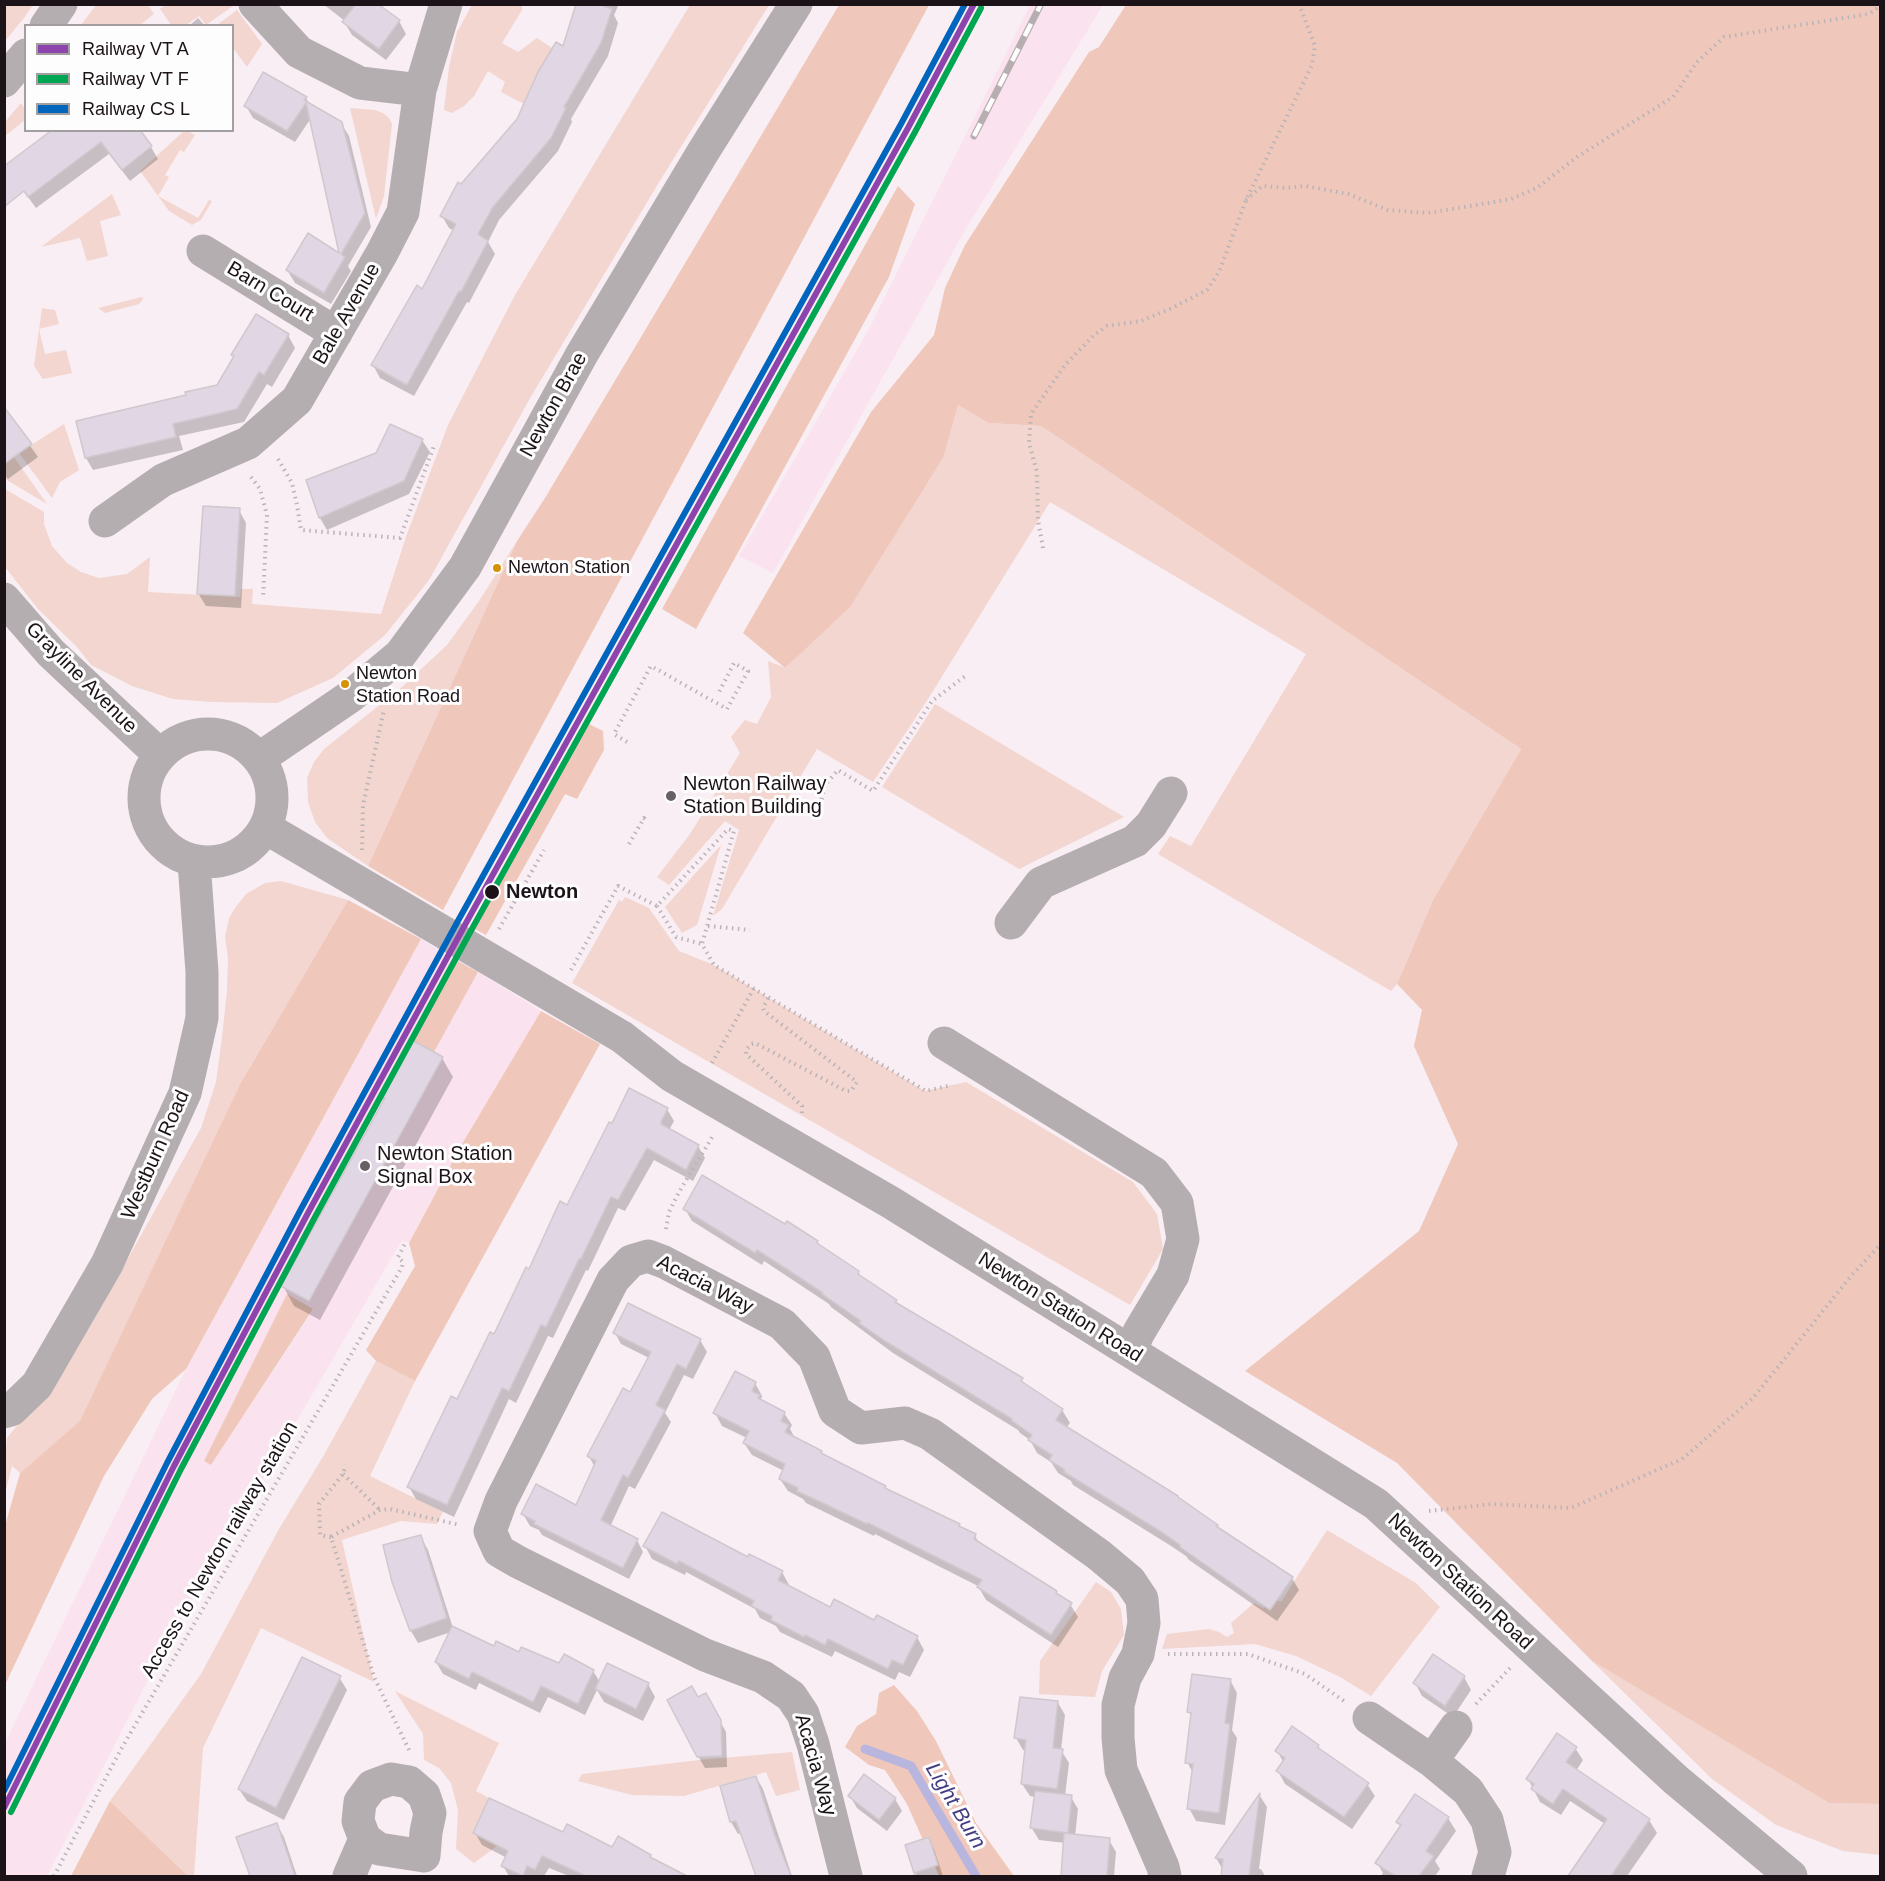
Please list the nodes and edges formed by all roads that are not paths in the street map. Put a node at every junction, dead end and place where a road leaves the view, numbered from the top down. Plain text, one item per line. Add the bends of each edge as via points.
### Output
1 (61, 4) edge
2 (255, 4) edge
3 (446, 4) edge
4 (796, 4) edge
5 (47, 24) edge
6 (24, 57) edge
7 (4, 81) edge
8 (420, 90) junction
9 (203, 251) dead end
10 (336, 333) junction
11 (105, 521) dead end
12 (4, 599) edge
13 (160, 755) junction
14 (260, 758) junction
15 (1170, 793) dead end
16 (266, 828) junction
17 (194, 862) junction
18 (1011, 923) dead end
19 (944, 1043) dead end
20 (1130, 1351) junction
21 (4, 1412) edge
22 (1370, 1718) road end
23 (1456, 1727) road end
24 (1432, 1761) junction
25 (365, 1839) junction
26 (432, 1866) edge
27 (349, 1876) edge
28 (846, 1876) edge
29 (1165, 1876) edge
30 (1488, 1876) edge
31 (1791, 1876) edge

1 - 5 street
2 - 8 street via 299,52 360,83
3 - 8 street, Bale Avenue
4 - 14 street, Newton Brae via 582,354 465,567 400,655 351,696
6 - 7 street
8 - 10 street, Bale Avenue via 403,212
9 - 10 street, Barn Court
10 - 11 street, Bale Avenue via 297,400 249,443 163,480
12 - 13 street, Grayline Avenue via 51,653
13 - 14 street via 179,740 207,733 235,739
13 - 17 street via 147,776 143,802 149,825 165,846
14 - 16 street via 269,777 273,804
15 - 18 street via 1151,825 1135,841 1041,883
16 - 17 street via 250,848 231,859
16 - 20 street, Newton Station Road via 622,1037 672,1076 890,1202
17 - 21 street, Westburn Road via 202,1018 185,1093 107,1264 37,1385
19 - 20 street via 1154,1173 1177,1203 1183,1239 1173,1275
20 - 31 street, Newton Station Road via 1376,1504 1676,1780
22 - 24 street
23 - 24 street
24 - 30 street via 1468,1791 1487,1820 1494,1852
25 - 26 street via 379,1849
25 - 26 street via 358,1821 360,1802 372,1786 391,1779 409,1782 424,1795 430,1813 426,1832
25 - 27 street
28 - 29 street, Acacia Way via 804,1713 791,1696 763,1677 705,1655 518,1562 499,1551 490,1531 501,1501 613,1280 631,1260 648,1256 664,1262 782,1324 814,1357 835,1411 861,1428 905,1423 930,1434 1130,1581 1142,1599 1144,1623 1138,1654 1125,1678 1118,1705 1121,1770

